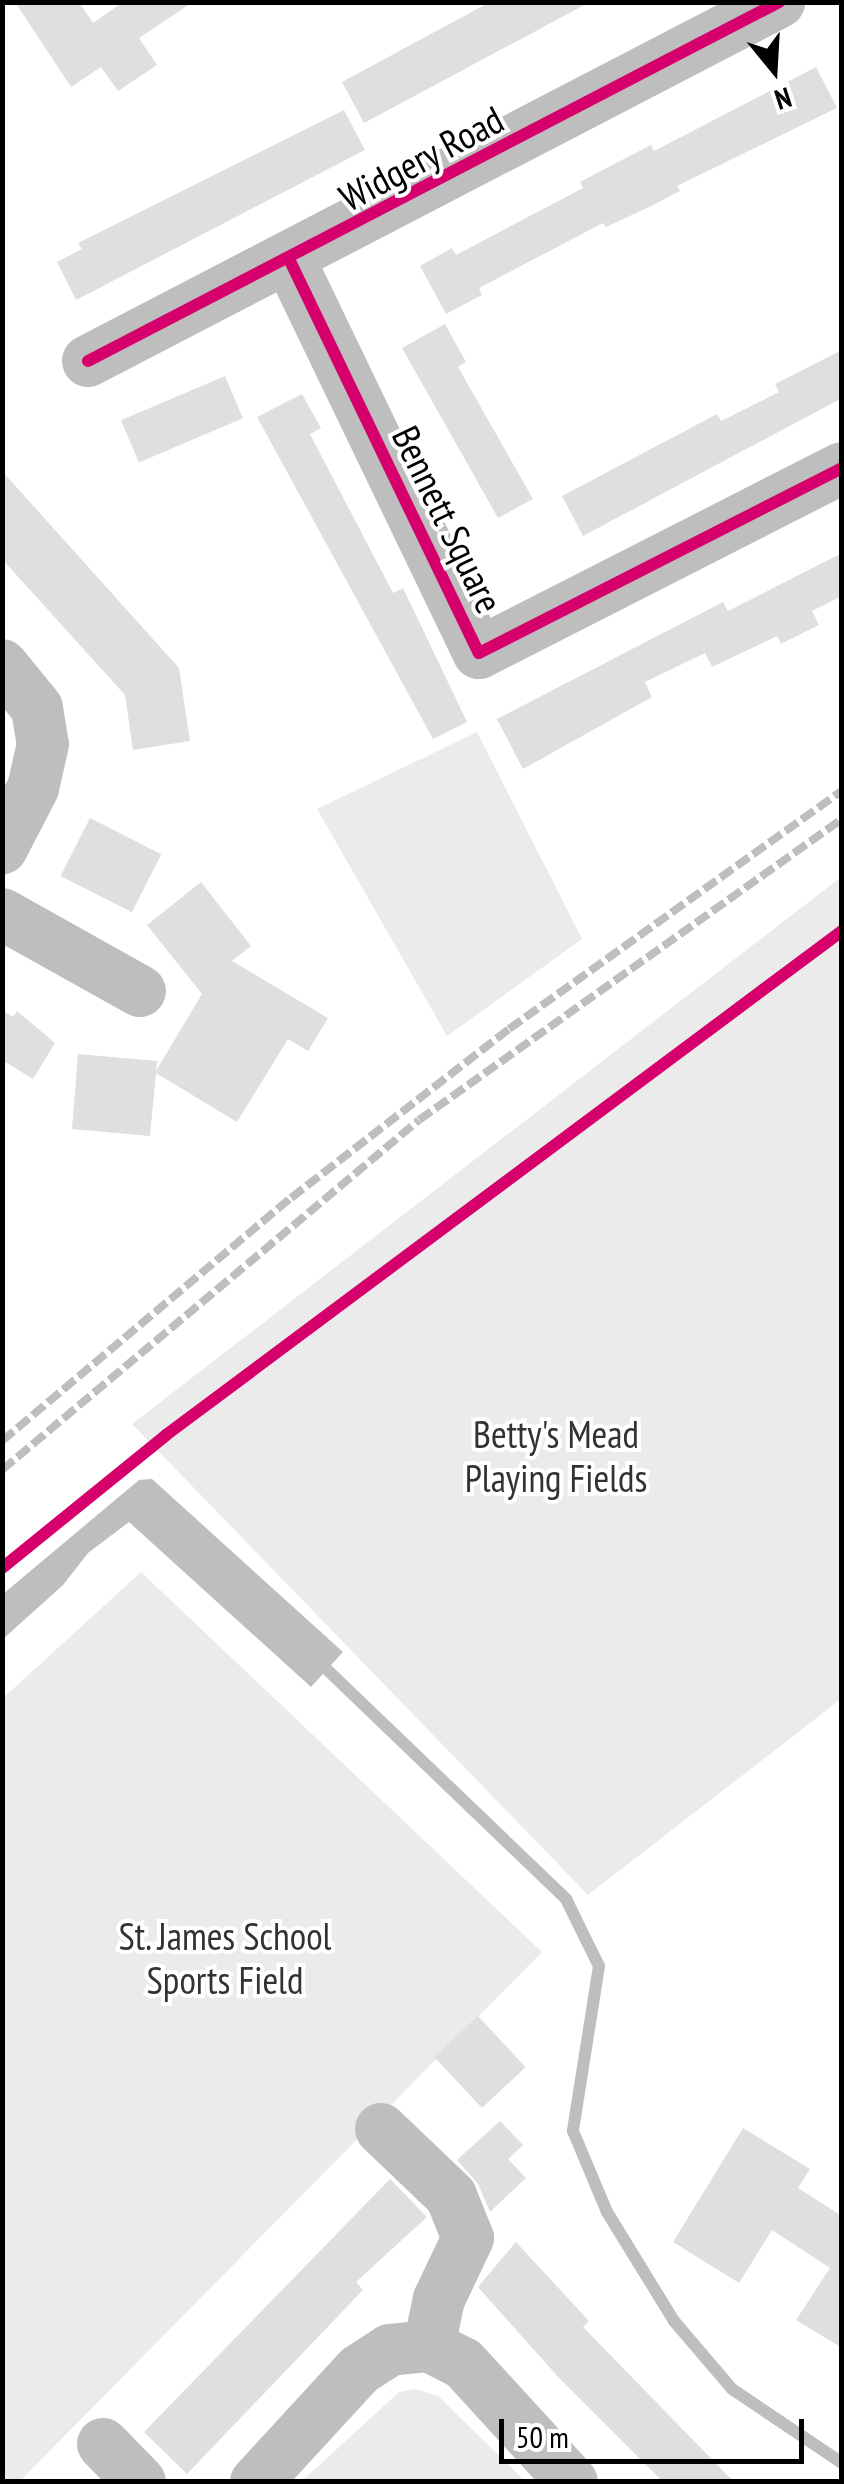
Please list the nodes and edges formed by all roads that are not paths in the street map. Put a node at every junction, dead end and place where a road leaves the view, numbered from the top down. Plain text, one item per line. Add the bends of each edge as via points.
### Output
1 (779, 2) edge
2 (290, 261) junction
3 (88, 361) dead end
4 (842, 468) edge
5 (2, 665) edge
6 (2, 848) edge
7 (2, 914) edge
8 (140, 991) dead end
9 (381, 2130) dead end
10 (429, 2346) junction
11 (103, 2444) dead end
12 (140, 2482) edge
13 (256, 2482) edge
14 (572, 2482) edge

1 - 2 street, Widgery Road
2 - 3 street, Widgery Road
2 - 4 street, Bennett Square via 479,653
5 - 6 street via 37,708 42,744 33,788
7 - 8 street
9 - 10 street via 451,2196 468,2238 440,2299
10 - 13 street via 390,2350 359,2370
10 - 14 street via 464,2363
11 - 12 street

